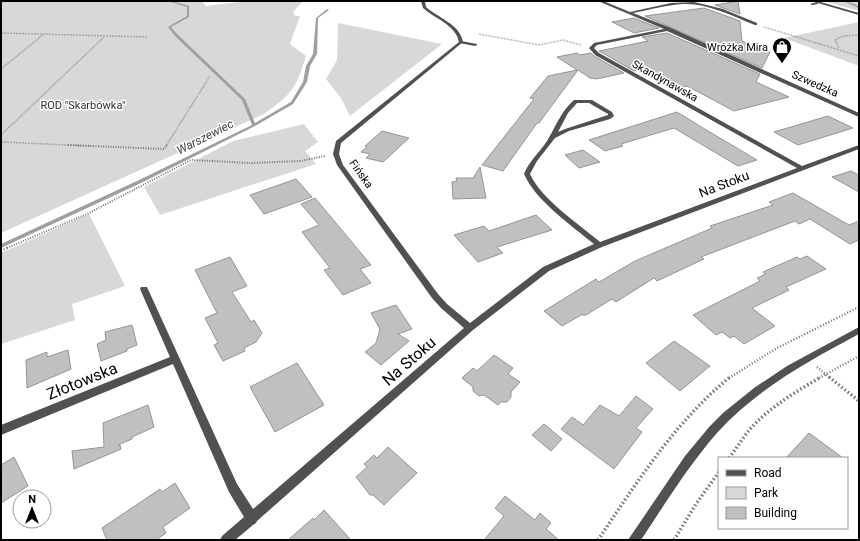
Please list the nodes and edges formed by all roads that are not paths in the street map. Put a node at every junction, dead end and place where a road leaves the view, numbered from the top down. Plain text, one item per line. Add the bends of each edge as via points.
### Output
1 (423, 1) edge
2 (600, 1) edge
3 (685, 2) edge
4 (812, 3) edge
5 (631, 12) junction
6 (859, 14) edge
7 (756, 24) road end
8 (669, 29) junction
9 (461, 42) junction
10 (475, 45) dead end
11 (859, 115) edge
12 (552, 138) junction
13 (859, 147) edge
14 (801, 168) junction
15 (599, 245) junction
16 (144, 288) dead end
17 (470, 328) junction
18 (859, 330) edge
19 (174, 360) junction
20 (1, 430) edge
21 (252, 519) junction
22 (226, 540) edge
23 (634, 540) edge

1 - 9 street via 424,7 442,18 462,40
2 - 5 street, Szwedzka
3 - 5 street
3 - 7 street via 713,7
4 - 6 street
5 - 8 street, Szwedzka
8 - 11 street, Szwedzka
8 - 14 street, Skandynawska via 596,44 591,48
9 - 10 street
9 - 17 street, Fińska via 338,142 336,154 340,165 435,296
12 - 12 street via 567,130 608,118 611,116 610,113 590,101 576,101 568,109
12 - 15 street via 531,166 527,174 528,179 545,198
13 - 14 street, Na Stoku
14 - 15 street, Na Stoku
15 - 17 street, Na Stoku via 546,269
16 - 19 street
17 - 21 street, Na Stoku
18 - 23 street via 786,370 726,417 701,444
19 - 20 street, Złotowska
19 - 21 street via 233,488
21 - 22 street, Na Stoku

